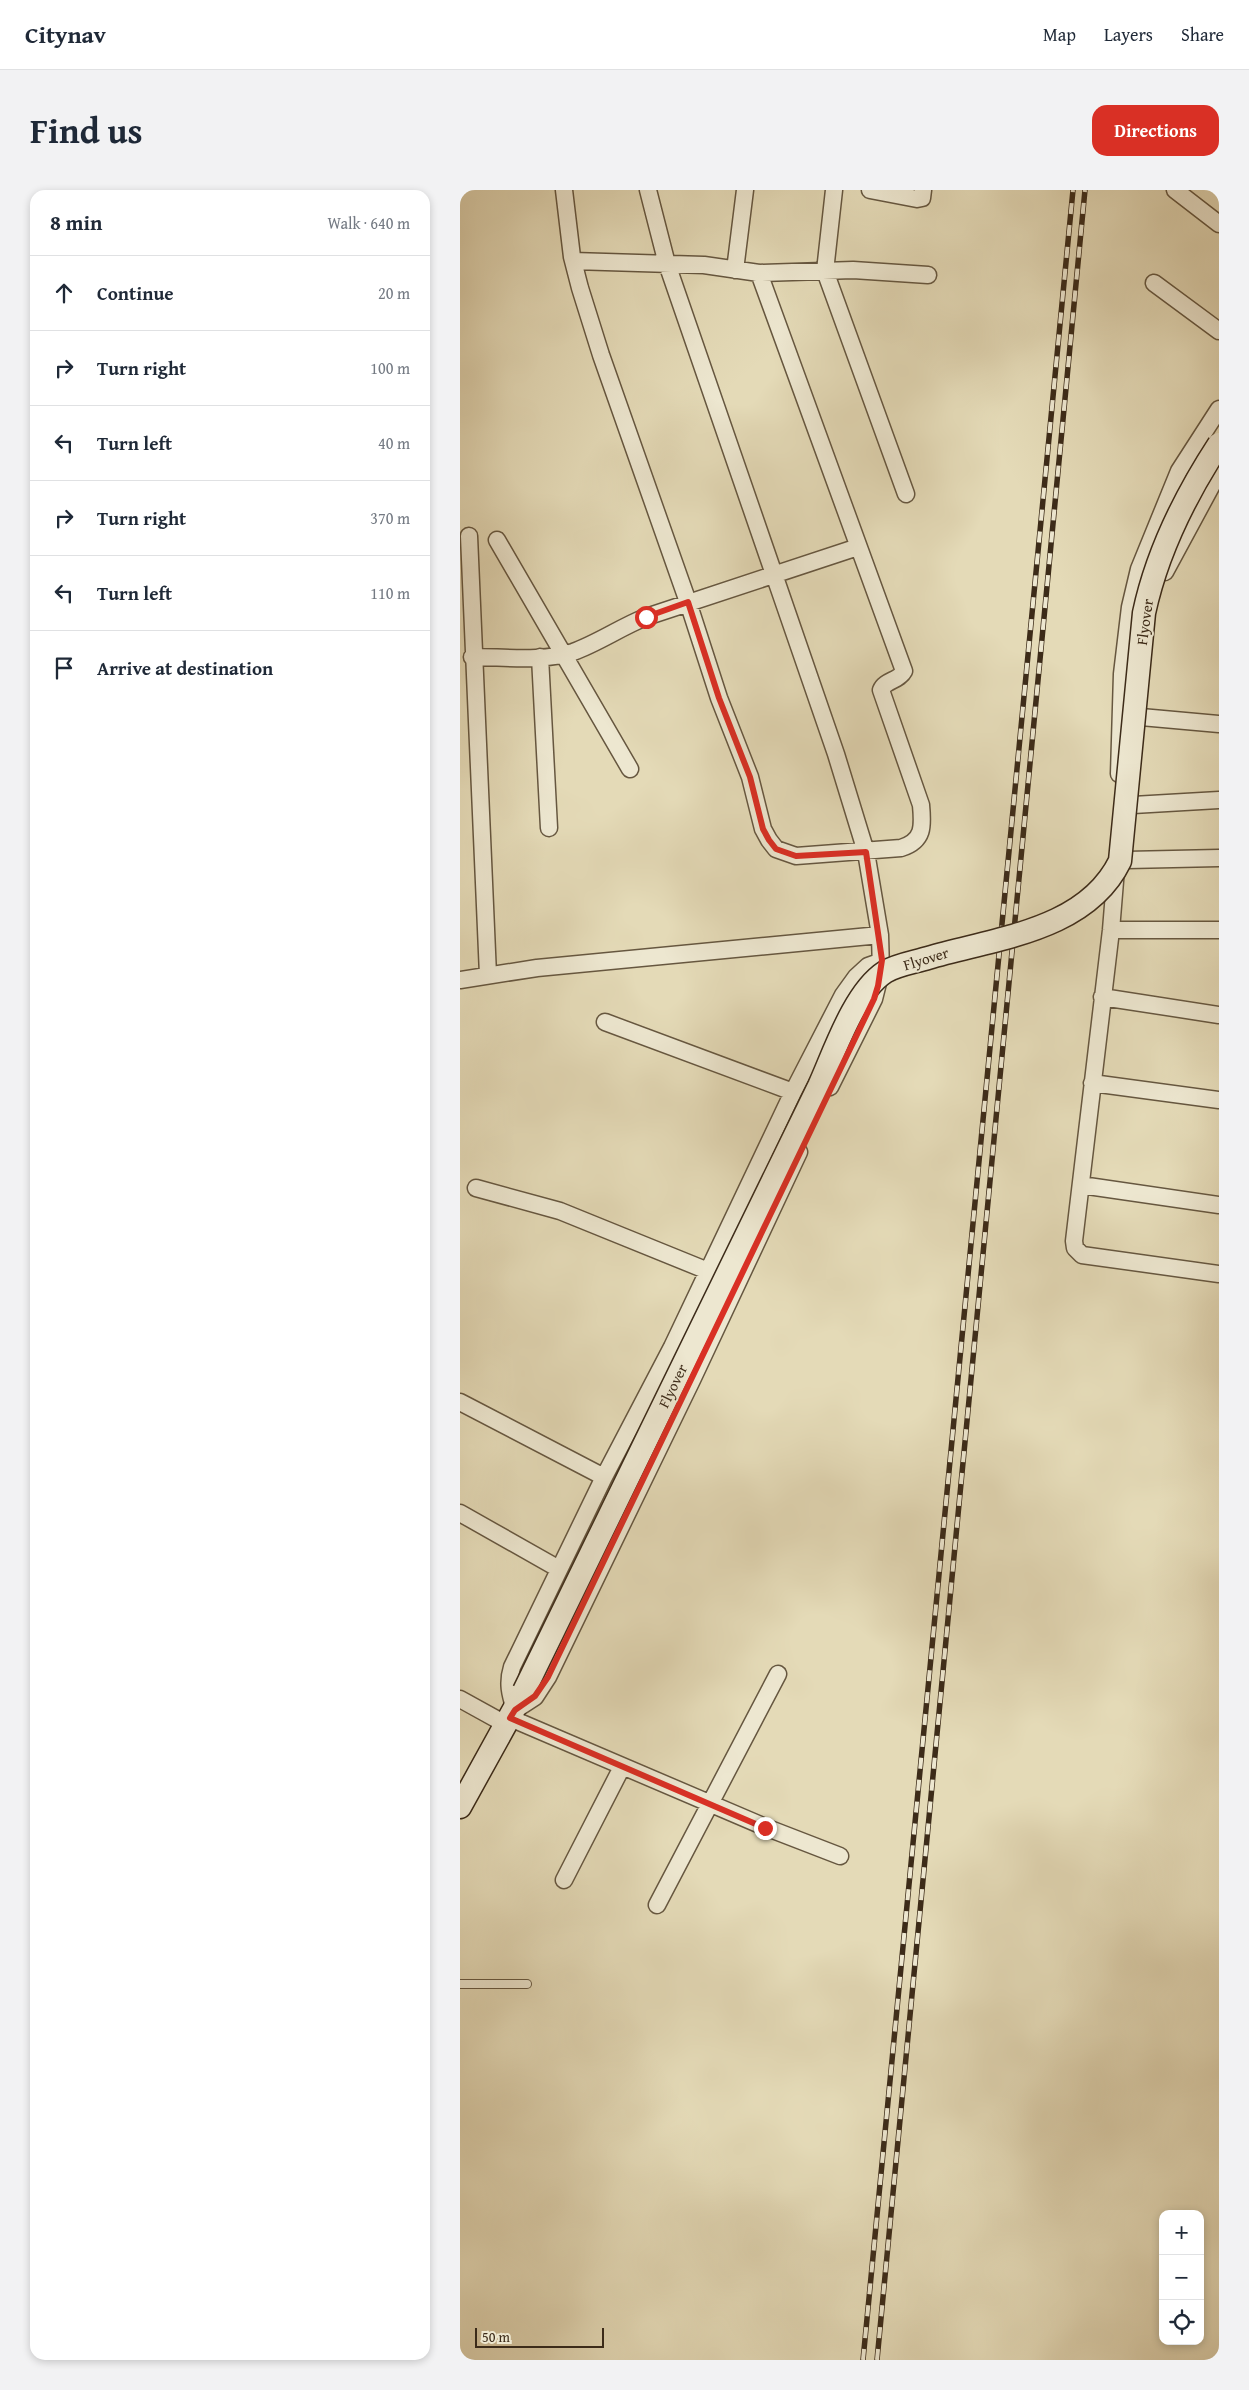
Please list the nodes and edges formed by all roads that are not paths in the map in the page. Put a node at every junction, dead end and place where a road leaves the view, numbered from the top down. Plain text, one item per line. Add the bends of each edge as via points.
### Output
1 (564, 190) edge
2 (648, 190) edge
3 (745, 190) edge
4 (834, 190) edge
5 (870, 190) edge
6 (923, 190) edge
7 (1175, 190) edge
8 (1219, 224) edge
9 (573, 261) junction
10 (667, 264) junction
11 (735, 270) junction
12 (825, 271) junction
13 (759, 273) junction
14 (928, 275) dead end
15 (1154, 283) dead end
16 (1219, 331) edge
17 (1219, 409) edge
18 (1219, 444) edge
19 (1219, 472) edge
20 (906, 494) dead end
21 (469, 536) dead end
22 (498, 540) dead end
23 (858, 547) junction
24 (774, 574) junction
25 (688, 602) junction
26 (564, 654) junction
27 (540, 657) junction
28 (472, 658) junction
29 (1141, 716) junction
30 (1219, 724) edge
31 (630, 768) dead end
32 (1219, 800) edge
33 (1134, 805) junction
34 (549, 828) dead end
35 (866, 852) junction
36 (1219, 858) edge
37 (1127, 860) junction
38 (1115, 894) junction
39 (1111, 930) junction
40 (1219, 930) edge
41 (880, 935) junction
42 (882, 960) junction
43 (488, 975) junction
44 (460, 980) edge
45 (1102, 997) junction
46 (1219, 1015) edge
47 (605, 1022) dead end
48 (1092, 1083) junction
49 (793, 1092) junction
50 (1219, 1100) edge
51 (1081, 1185) junction
52 (476, 1188) dead end
53 (1219, 1205) edge
54 (708, 1271) junction
55 (1219, 1274) edge
56 (460, 1402) edge
57 (604, 1477) junction
58 (460, 1513) edge
59 (559, 1569) junction
60 (778, 1674) dead end
61 (460, 1699) edge
62 (514, 1711) junction
63 (622, 1767) junction
64 (465, 1798) edge
65 (711, 1804) junction
66 (460, 1822) edge
67 (840, 1856) dead end
68 (564, 1880) dead end
69 (657, 1905) dead end
70 (460, 1984) edge
71 (527, 1984) dead end

1 - 9 street
2 - 10 street
3 - 11 street
4 - 12 street
5 - 6 street via 918,199 922,198
7 - 8 street
9 - 10 street
9 - 25 street via 601,355
10 - 11 street
10 - 24 street
11 - 13 street
12 - 13 street
12 - 14 street via 880,270
12 - 20 street
13 - 23 street
15 - 16 street
17 - 38 street via 1173,484 1145,550 1130,607 1122,674
18 - 62 main road, Flyover, bridge via 1181,510 1151,581 1144,613 1120,860 1114,874 1102,890 1084,904 1046,924 1019,935 948,952 885,972 857,1004 820,1086
19 - 29 street via 1162,578 1151,620
21 - 28 street
22 - 26 street
23 - 24 street
23 - 35 street via 904,671 883,685 881,694 921,805 922,817 915,843
24 - 25 street
24 - 35 street
25 - 26 street via 618,628
25 - 35 street via 769,840 776,849 796,856
26 - 27 street
26 - 31 street
27 - 28 street
27 - 34 street
28 - 43 street
29 - 30 street
29 - 33 street
32 - 33 street
33 - 37 street
35 - 41 street
36 - 37 street
37 - 38 street
38 - 39 street
39 - 40 street
39 - 45 street
41 - 42 street
41 - 43 street via 677,953
42 - 49 street via 868,966 843,995
42 - 62 street via 874,999 548,1677 535,1696
43 - 44 street
45 - 46 street
45 - 48 street
47 - 49 street
48 - 50 street
48 - 51 street
49 - 54 street
51 - 53 street
51 - 55 street via 1074,1241 1075,1248 1082,1255
52 - 54 street via 560,1211
54 - 57 street
56 - 57 street
57 - 59 street
58 - 59 street
59 - 62 street via 508,1678
60 - 65 street
61 - 62 street
62 - 63 street
62 - 64 main road, Flyover
63 - 65 street
63 - 68 street
64 - 66 main road, Flyover
65 - 67 street
65 - 69 street
70 - 71 lane

